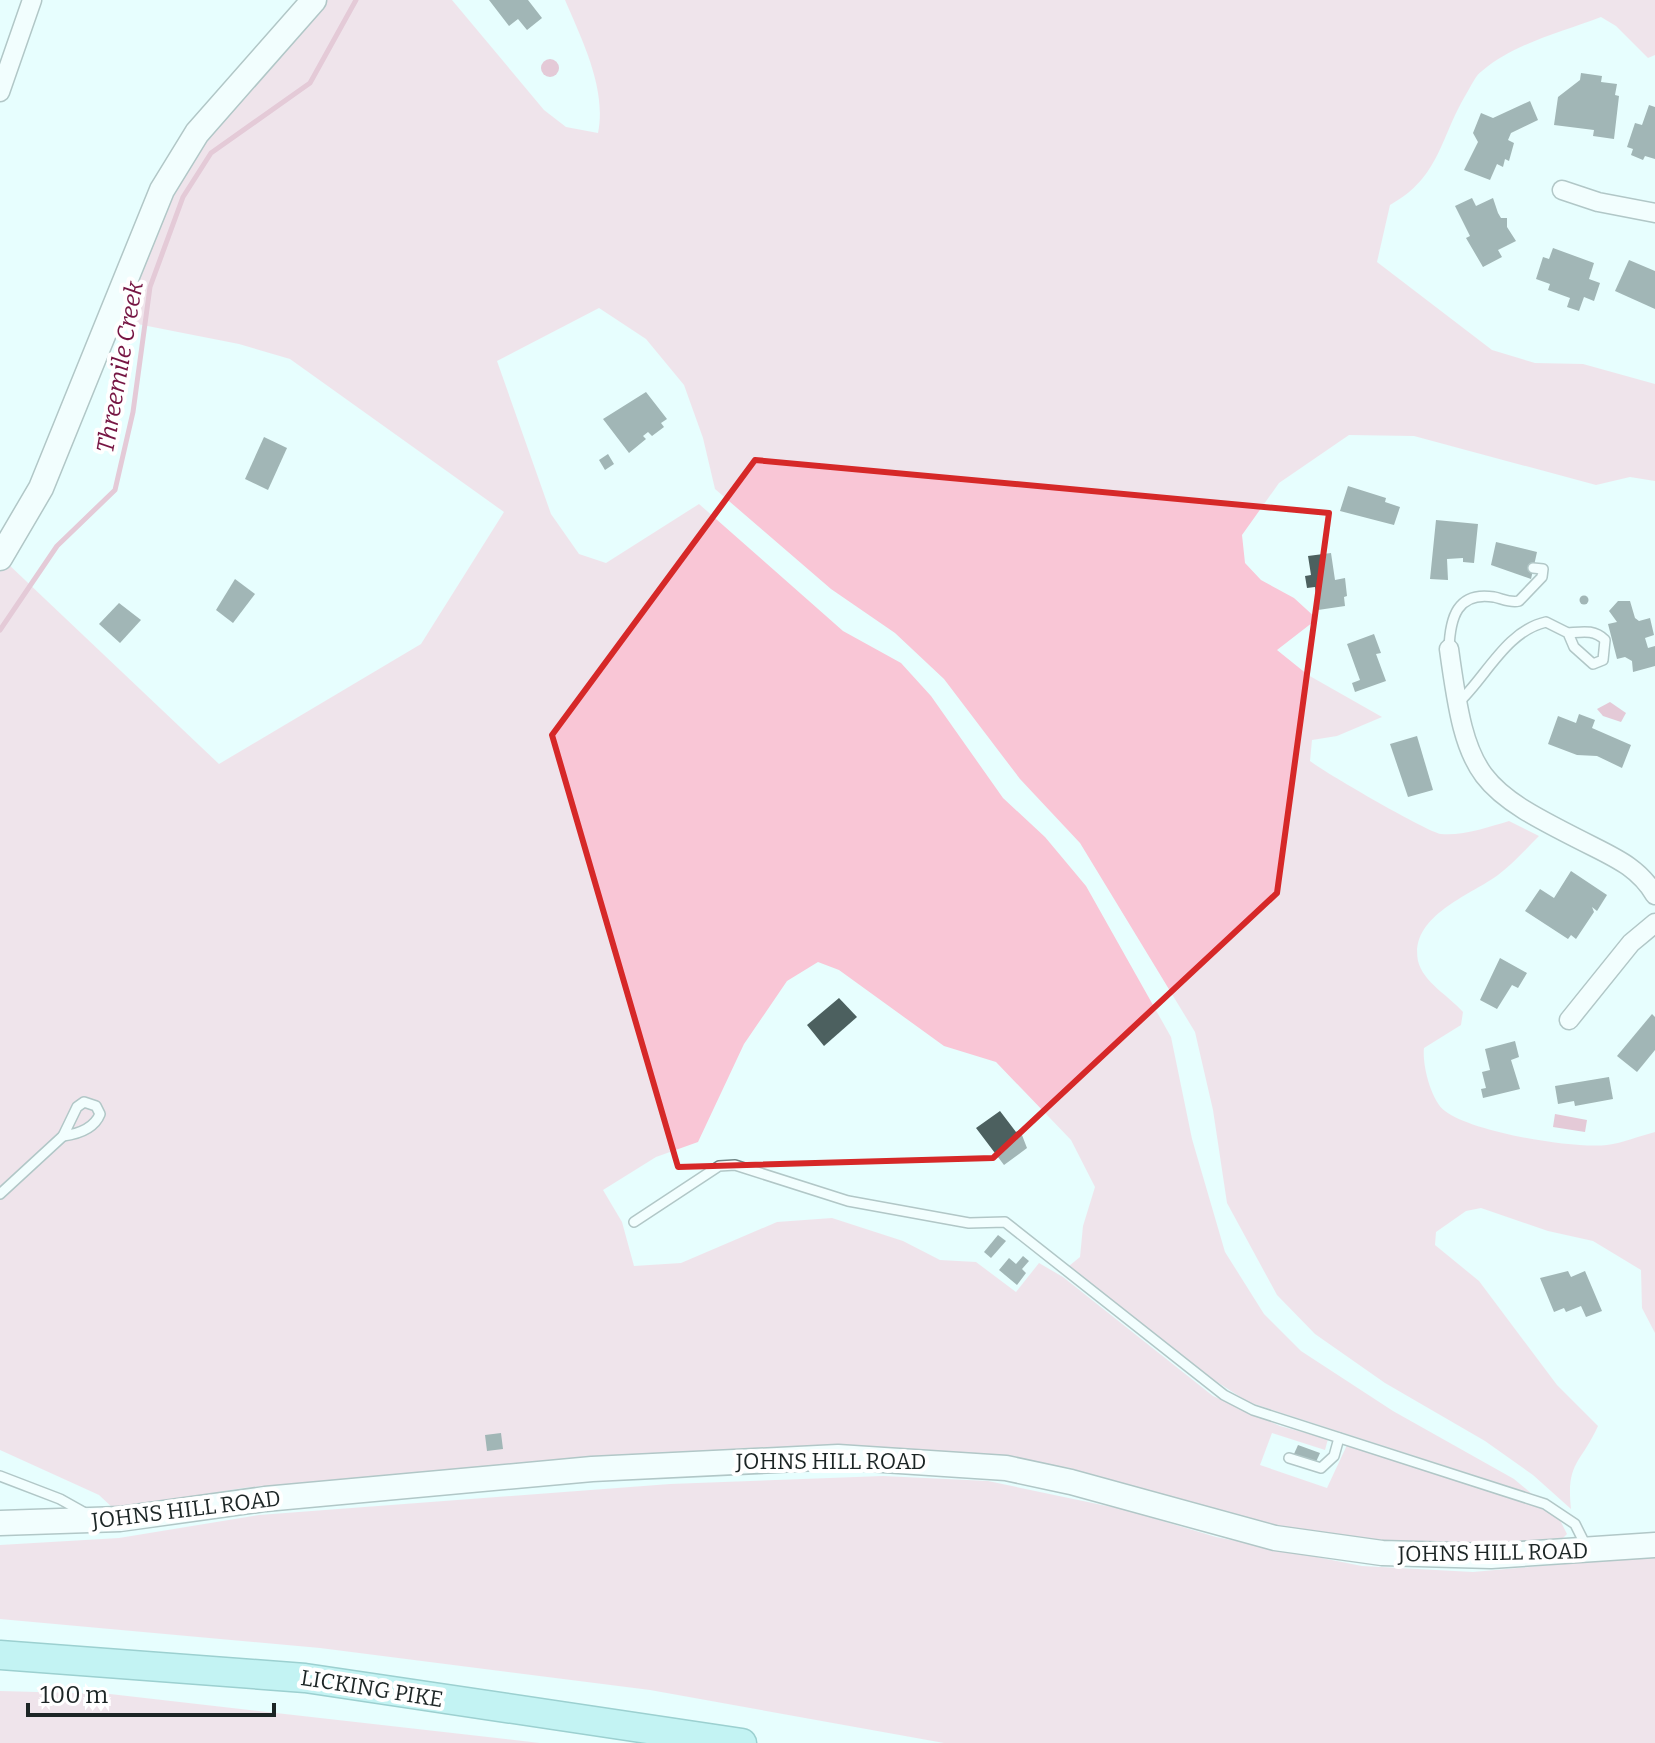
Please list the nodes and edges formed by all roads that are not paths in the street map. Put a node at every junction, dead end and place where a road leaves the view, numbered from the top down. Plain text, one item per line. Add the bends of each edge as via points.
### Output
1 (32, 0) edge
2 (314, 0) edge
3 (0, 92) edge
4 (1562, 190) dead end
5 (1655, 213) edge
6 (0, 558) edge
7 (1533, 568) dead end
8 (1568, 633) dead end
9 (1449, 649) joint
10 (1458, 703) junction
11 (1655, 895) edge
12 (1655, 923) edge
13 (1569, 1020) dead end
14 (63, 1136) dead end
15 (0, 1194) edge
16 (634, 1222) dead end
17 (1339, 1438) junction
18 (1289, 1458) dead end
19 (0, 1476) edge
20 (98, 1520) junction
21 (0, 1523) edge
22 (1655, 1545) edge
23 (1589, 1550) junction
24 (0, 1655) edge
25 (742, 1743) edge

1 - 3 street
2 - 6 main road via 229,94 171,174 41,488
4 - 5 street
7 - 9 lane via 1543,569 1542,577 1519,601 1483,596 1459,605 1452,615
8 - 10 lane via 1546,622 1533,625
9 - 10 street
10 - 11 street via 1474,764 1502,797 1631,866
12 - 13 street via 1631,943
14 - 15 lane
16 - 17 lane via 719,1166 735,1165 848,1201 969,1223 1005,1222 1224,1395
17 - 18 lane via 1334,1456 1321,1468
17 - 23 lane via 1545,1504 1568,1516
19 - 20 lane
20 - 21 main road, JOHNS HILL ROAD
20 - 23 main road, JOHNS HILL ROAD via 592,1469 838,1457 1028,1472 1214,1524 1329,1547 1441,1556
22 - 23 main road, JOHNS HILL ROAD
24 - 25 main road, LICKING PIKE via 305,1678

